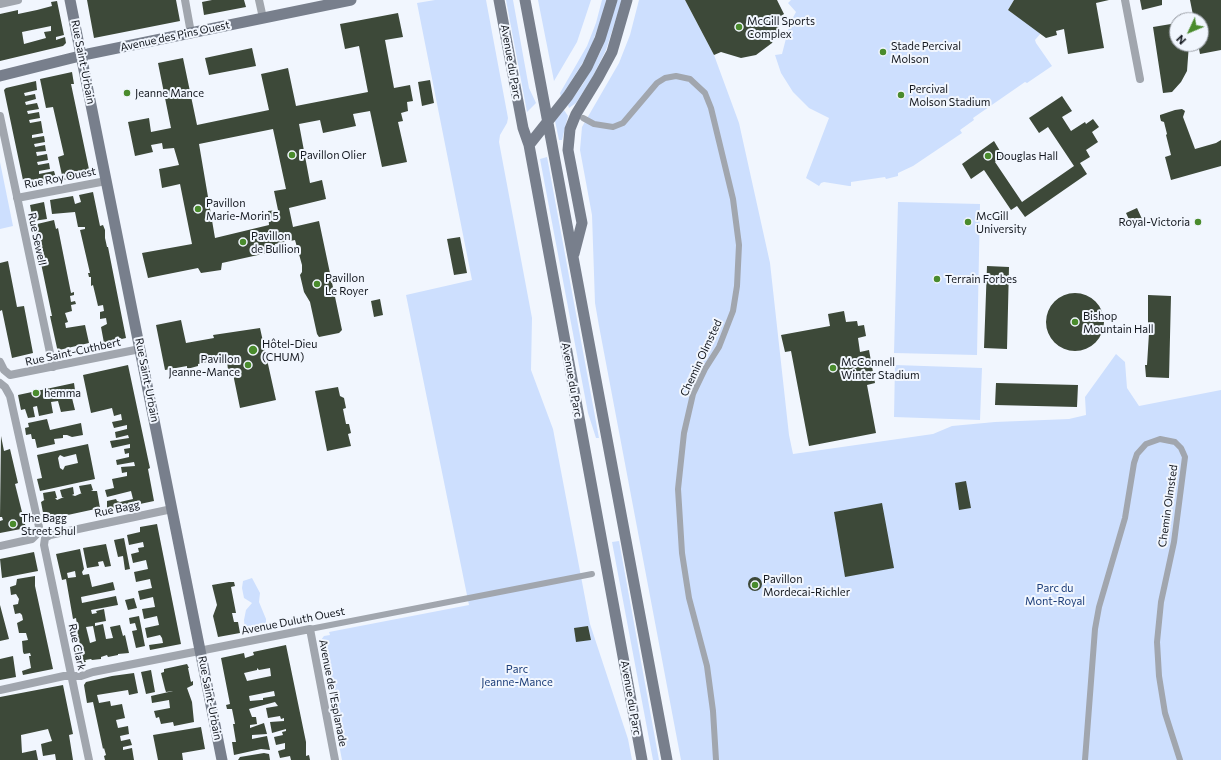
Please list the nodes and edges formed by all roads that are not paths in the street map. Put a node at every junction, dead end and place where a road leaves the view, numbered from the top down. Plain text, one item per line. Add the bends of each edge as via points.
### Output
1 (18, 0) edge
2 (70, 0) edge
3 (185, 0) edge
4 (259, 0) edge
5 (351, 0) edge
6 (499, 0) edge
7 (525, 0) edge
8 (612, 0) edge
9 (627, 0) edge
10 (1125, 0) edge
11 (0, 4) edge
12 (263, 18) junction
13 (191, 33) junction
14 (81, 56) junction
15 (0, 76) edge
16 (1140, 79) dead end
17 (0, 116) edge
18 (582, 118) dead end
19 (548, 121) junction
20 (529, 145) junction
21 (106, 180) junction
22 (17, 198) junction
23 (573, 257) junction
24 (140, 349) junction
25 (0, 362) edge
26 (53, 367) junction
27 (1, 384) edge
28 (172, 509) junction
29 (45, 538) joint
30 (0, 546) edge
31 (592, 574) dead end
32 (310, 629) junction
33 (201, 651) junction
34 (72, 676) junction
35 (0, 690) edge
36 (89, 760) edge
37 (222, 760) edge
38 (335, 760) edge
39 (642, 760) edge
40 (667, 760) edge
41 (716, 760) edge
42 (1085, 760) edge
43 (1180, 760) edge

1 - 11 street
2 - 14 main road, Rue Saint-Urbain
3 - 13 street
4 - 12 street
5 - 12 main road, Avenue des Pins Ouest
6 - 20 main road, Avenue du Parc via 523,128
7 - 19 main road
8 - 19 main road via 591,61
9 - 23 main road via 610,56 570,129 568,150 582,224
10 - 16 street
12 - 13 main road, Avenue des Pins Ouest
13 - 14 main road, Avenue des Pins Ouest
14 - 15 main road, Avenue des Pins Ouest
14 - 21 main road, Rue Saint-Urbain
17 - 22 street, Rue Sewell
18 - 41 street, Chemin Olmsted via 594,124 613,127 630,116 657,83 665,78 683,76 690,79 705,93 711,108 731,192 739,245 733,311 722,339 693,394 684,433 678,489 682,553 689,598 706,666 713,711
19 - 20 main road
19 - 23 main road
20 - 39 main road, Avenue du Parc
21 - 22 street, Rue Roy Ouest
21 - 24 main road, Rue Saint-Urbain
22 - 26 street, Rue Sewell
23 - 40 main road
24 - 26 street, Rue Saint-Cuthbert
24 - 28 main road, Rue Saint-Urbain
25 - 26 street, Rue Saint-Cuthbert via 10,375
27 - 30 street via 10,396 38,527 32,539
28 - 29 street, Rue Bagg
28 - 33 main road, Rue Saint-Urbain
29 - 34 street, Rue Clark via 44,544
31 - 32 street, Avenue Duluth Ouest
32 - 33 street, Avenue Duluth Ouest
32 - 38 street, Avenue de l'Esplanade
33 - 34 street, Avenue Duluth Ouest
33 - 37 main road, Rue Saint-Urbain
34 - 35 street, Avenue Duluth Ouest
34 - 36 street, Rue Clark
42 - 43 street, Chemin Olmsted via 1099,607 1125,518 1137,454 1146,444 1160,439 1175,442 1182,448 1184,457 1174,542 1161,602 1158,642 1159,676 1165,714

